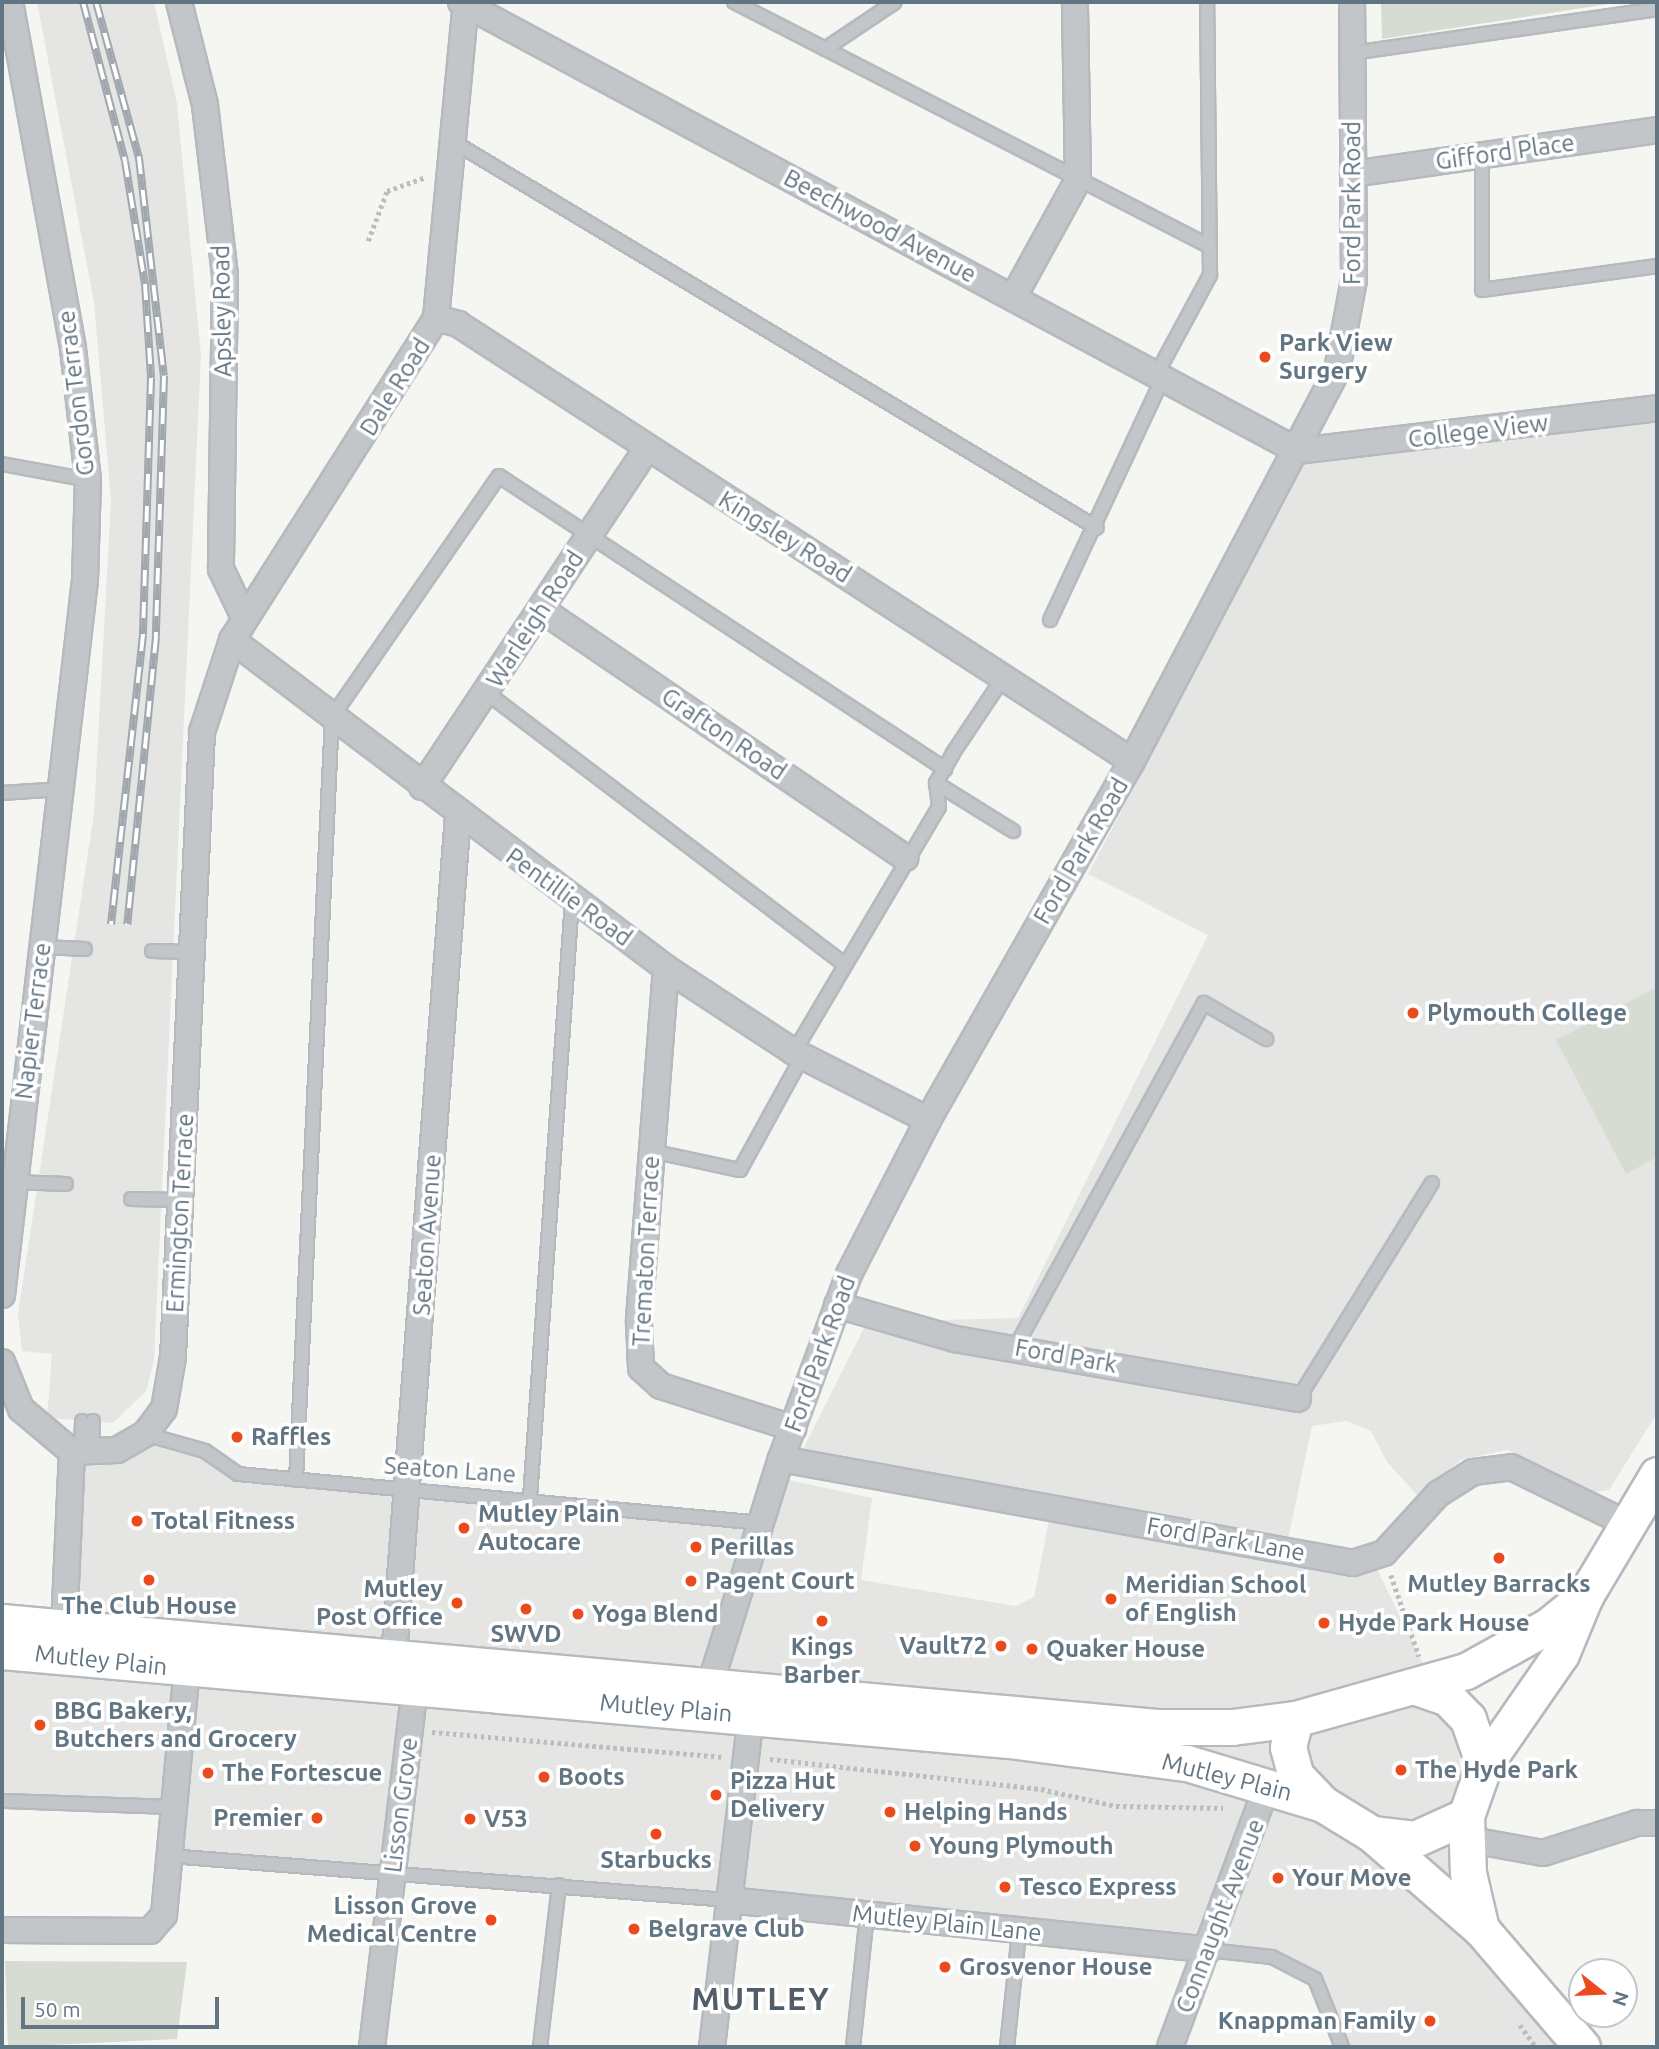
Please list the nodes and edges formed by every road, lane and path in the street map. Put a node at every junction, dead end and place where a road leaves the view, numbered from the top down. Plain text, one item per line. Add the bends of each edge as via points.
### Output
1 (10, 2) edge
2 (178, 2) edge
3 (467, 2) edge
4 (734, 2) edge
5 (895, 2) edge
6 (1075, 2) edge
7 (1207, 2) edge
8 (1352, 2) edge
9 (1657, 9) edge
10 (825, 49) junction
11 (1352, 53) junction
12 (1657, 130) edge
13 (457, 144) junction
14 (1482, 155) junction
15 (455, 174) junction
16 (1353, 174) junction
17 (1078, 180) junction
18 (368, 241) dead end
19 (1207, 244) junction
20 (1657, 266) edge
21 (1013, 298) junction
22 (436, 318) junction
23 (1159, 376) junction
24 (1657, 408) edge
25 (646, 450) junction
26 (1298, 451) junction
27 (2, 464) edge
28 (88, 480) junction
29 (1097, 528) junction
30 (591, 533) junction
31 (542, 610) junction
32 (245, 619) junction
33 (1051, 620) dead end
34 (232, 640) junction
35 (1005, 675) junction
36 (486, 692) junction
37 (332, 717) junction
38 (202, 732) joint
39 (1132, 761) junction
40 (945, 769) junction
41 (936, 783) junction
42 (422, 787) junction
43 (60, 789) junction
44 (2, 793) edge
45 (457, 815) junction
46 (1013, 831) dead end
47 (906, 858) junction
48 (572, 900) junction
49 (42, 947) junction
50 (85, 949) dead end
51 (152, 951) dead end
52 (192, 952) junction
53 (843, 963) junction
54 (666, 968) junction
55 (1266, 1039) dead end
56 (798, 1054) junction
57 (928, 1120) junction
58 (652, 1152) junction
59 (15, 1182) junction
60 (1432, 1183) dead end
61 (66, 1184) dead end
62 (131, 1199) dead end
63 (180, 1200) junction
64 (2, 1295) edge
65 (837, 1305) junction
66 (1016, 1346) junction
67 (2, 1362) edge
68 (1298, 1399) joint
69 (88, 1421) dead end
70 (793, 1429) junction
71 (145, 1434) junction
72 (82, 1451) junction
73 (781, 1459) junction
74 (1657, 1475) edge
75 (296, 1480) junction
76 (410, 1488) junction
77 (530, 1498) junction
78 (761, 1523) junction
79 (1628, 1524) junction
80 (1384, 1553) junction
81 (1586, 1596) junction
82 (2, 1622) edge
83 (64, 1628) junction
84 (2, 1651) edge
85 (394, 1656) junction
86 (187, 1669) junction
87 (1420, 1683) junction
88 (415, 1688) junction
89 (708, 1697) junction
90 (751, 1716) junction
91 (1295, 1719) junction
92 (410, 1730) junction
93 (745, 1758) junction
94 (1485, 1765) junction
95 (1264, 1798) junction
96 (2, 1801) edge
97 (1323, 1804) junction
98 (173, 1807) junction
99 (1657, 1823) edge
100 (1466, 1827) junction
101 (1372, 1833) junction
102 (169, 1856) junction
103 (392, 1877) junction
104 (559, 1885) junction
105 (729, 1900) junction
106 (867, 1914) junction
107 (1481, 1929) junction
108 (2, 1930) edge
109 (1019, 1932) junction
110 (1208, 1950) junction
111 (1511, 2012) dead end
112 (1568, 2041) edge
113 (372, 2047) edge
114 (540, 2047) edge
115 (712, 2047) edge
116 (853, 2047) edge
117 (1007, 2047) edge
118 (1170, 2047) edge
119 (1342, 2047) edge
120 (1536, 2047) edge

1 - 28 street, Gordon Terrace via 74,348
2 - 32 street, Apsley Road via 205,105 225,275 221,569
3 - 13 street, Dale Road
3 - 21 street, Beechwood Avenue
4 - 10 lane
5 - 10 lane
6 - 17 street
7 - 19 lane
8 - 11 street, Ford Park Road
9 - 11 lane
10 - 17 lane
11 - 16 street, Ford Park Road
12 - 14 street, Gifford Place
13 - 15 street, Dale Road
13 - 29 lane
14 - 16 street, Gifford Place
14 - 20 lane via 1482,290
15 - 18 path via 402,182 387,191
15 - 22 street, Dale Road
16 - 26 street, Ford Park Road via 1354,281 1346,326 1337,370
17 - 19 lane
17 - 21 street
19 - 23 lane via 1210,275
21 - 23 street, Beechwood Avenue
22 - 25 street, Kingsley Road via 458,324
22 - 32 street, Dale Road
23 - 26 street, Beechwood Avenue
23 - 29 lane
24 - 26 street, College View
25 - 30 street, Warleigh Road
25 - 35 street, Kingsley Road
26 - 39 street, Ford Park Road
27 - 28 lane
28 - 43 street, Gordon Terrace via 85,579
29 - 33 lane
30 - 31 street, Warleigh Road
30 - 37 lane via 499,476
30 - 40 lane
31 - 36 street, Warleigh Road
31 - 47 street, Grafton Road
32 - 34 street, Dale Road
34 - 37 street, Pentillie Road
34 - 38 street, Dale Road
35 - 39 street, Kingsley Road
35 - 40 lane
36 - 42 street, Warleigh Road
36 - 53 lane
37 - 42 street, Pentillie Road
37 - 75 lane
38 - 52 street, Ermington Terrace
39 - 57 street, Ford Park Road
40 - 41 lane
41 - 46 lane
41 - 47 lane via 939,807
42 - 45 street, Pentillie Road
43 - 44 lane
43 - 49 street, Napier Terrace
45 - 48 street, Pentillie Road
45 - 76 street, Seaton Avenue
47 - 53 lane
48 - 54 street, Pentillie Road
48 - 77 lane
49 - 50 lane
49 - 59 street, Napier Terrace
51 - 52 lane
52 - 63 street, Ermington Terrace
53 - 56 lane
54 - 56 street, Pentillie Road
54 - 58 street, Trematon Terrace
55 - 66 lane via 1204,1003
56 - 57 street, Pentillie Road
56 - 58 lane via 740,1170
57 - 65 street, Ford Park Road
58 - 70 street, Trematon Terrace via 641,1368 662,1386
59 - 61 lane
59 - 64 street, Napier Terrace
60 - 68 lane
62 - 63 lane
63 - 71 street, Ermington Terrace via 173,1357 164,1409
65 - 66 street, Ford Park via 955,1339
65 - 70 street, Ford Park Road
66 - 68 street, Ford Park
67 - 72 street via 21,1409
69 - 72 lane
70 - 73 street, Ford Park Road
71 - 72 street, Ermington Terrace via 117,1450
71 - 75 lane, Seaton Lane via 205,1451 238,1474
72 - 83 street
73 - 78 street, Ford Park Road
73 - 80 street, Ford Park Lane via 1353,1563
74 - 79 main road
75 - 76 lane, Seaton Lane
76 - 77 lane, Seaton Lane
76 - 85 street, Seaton Avenue
77 - 78 lane, Seaton Lane
78 - 89 street, Ford Park Road
79 - 80 street via 1511,1466 1473,1472 1438,1494
79 - 81 main road
80 - 87 path
81 - 87 main road via 1488,1662
81 - 94 main road via 1554,1664
82 - 83 main road, Mutley Plain
83 - 85 main road, Mutley Plain
84 - 86 main road, Mutley Plain
85 - 89 main road, Mutley Plain
86 - 88 main road, Mutley Plain
86 - 98 street
87 - 91 main road
87 - 94 main road via 1448,1699 1468,1719
88 - 89 main road, Mutley Plain
88 - 92 street, Lisson Grove
89 - 90 main road, Mutley Plain
89 - 91 main road, Mutley Plain via 1159,1727
90 - 93 street
90 - 95 main road, Mutley Plain via 1119,1754
91 - 97 main road via 1288,1747 1296,1776
92 - 93 path
92 - 103 street, Lisson Grove
93 - 95 path via 1041,1789 1116,1806
93 - 105 street
94 - 100 main road
95 - 97 main road, Mutley Plain
95 - 110 street, Connaught Avenue
96 - 98 lane
97 - 101 main road
98 - 102 street
99 - 100 street via 1637,1823 1543,1853
100 - 101 main road via 1415,1839
100 - 107 main road
101 - 107 main road
102 - 103 lane
102 - 108 street via 164,1915 149,1931
103 - 104 lane
103 - 113 street, Lisson Grove
104 - 105 lane
104 - 114 lane
105 - 106 street, Mutley Plain Lane
105 - 115 street
106 - 109 street, Mutley Plain Lane
106 - 116 lane
107 - 112 main road
109 - 110 street, Mutley Plain Lane
109 - 117 lane
110 - 118 street, Connaught Avenue
110 - 119 lane via 1272,1957 1315,1979
111 - 120 path

